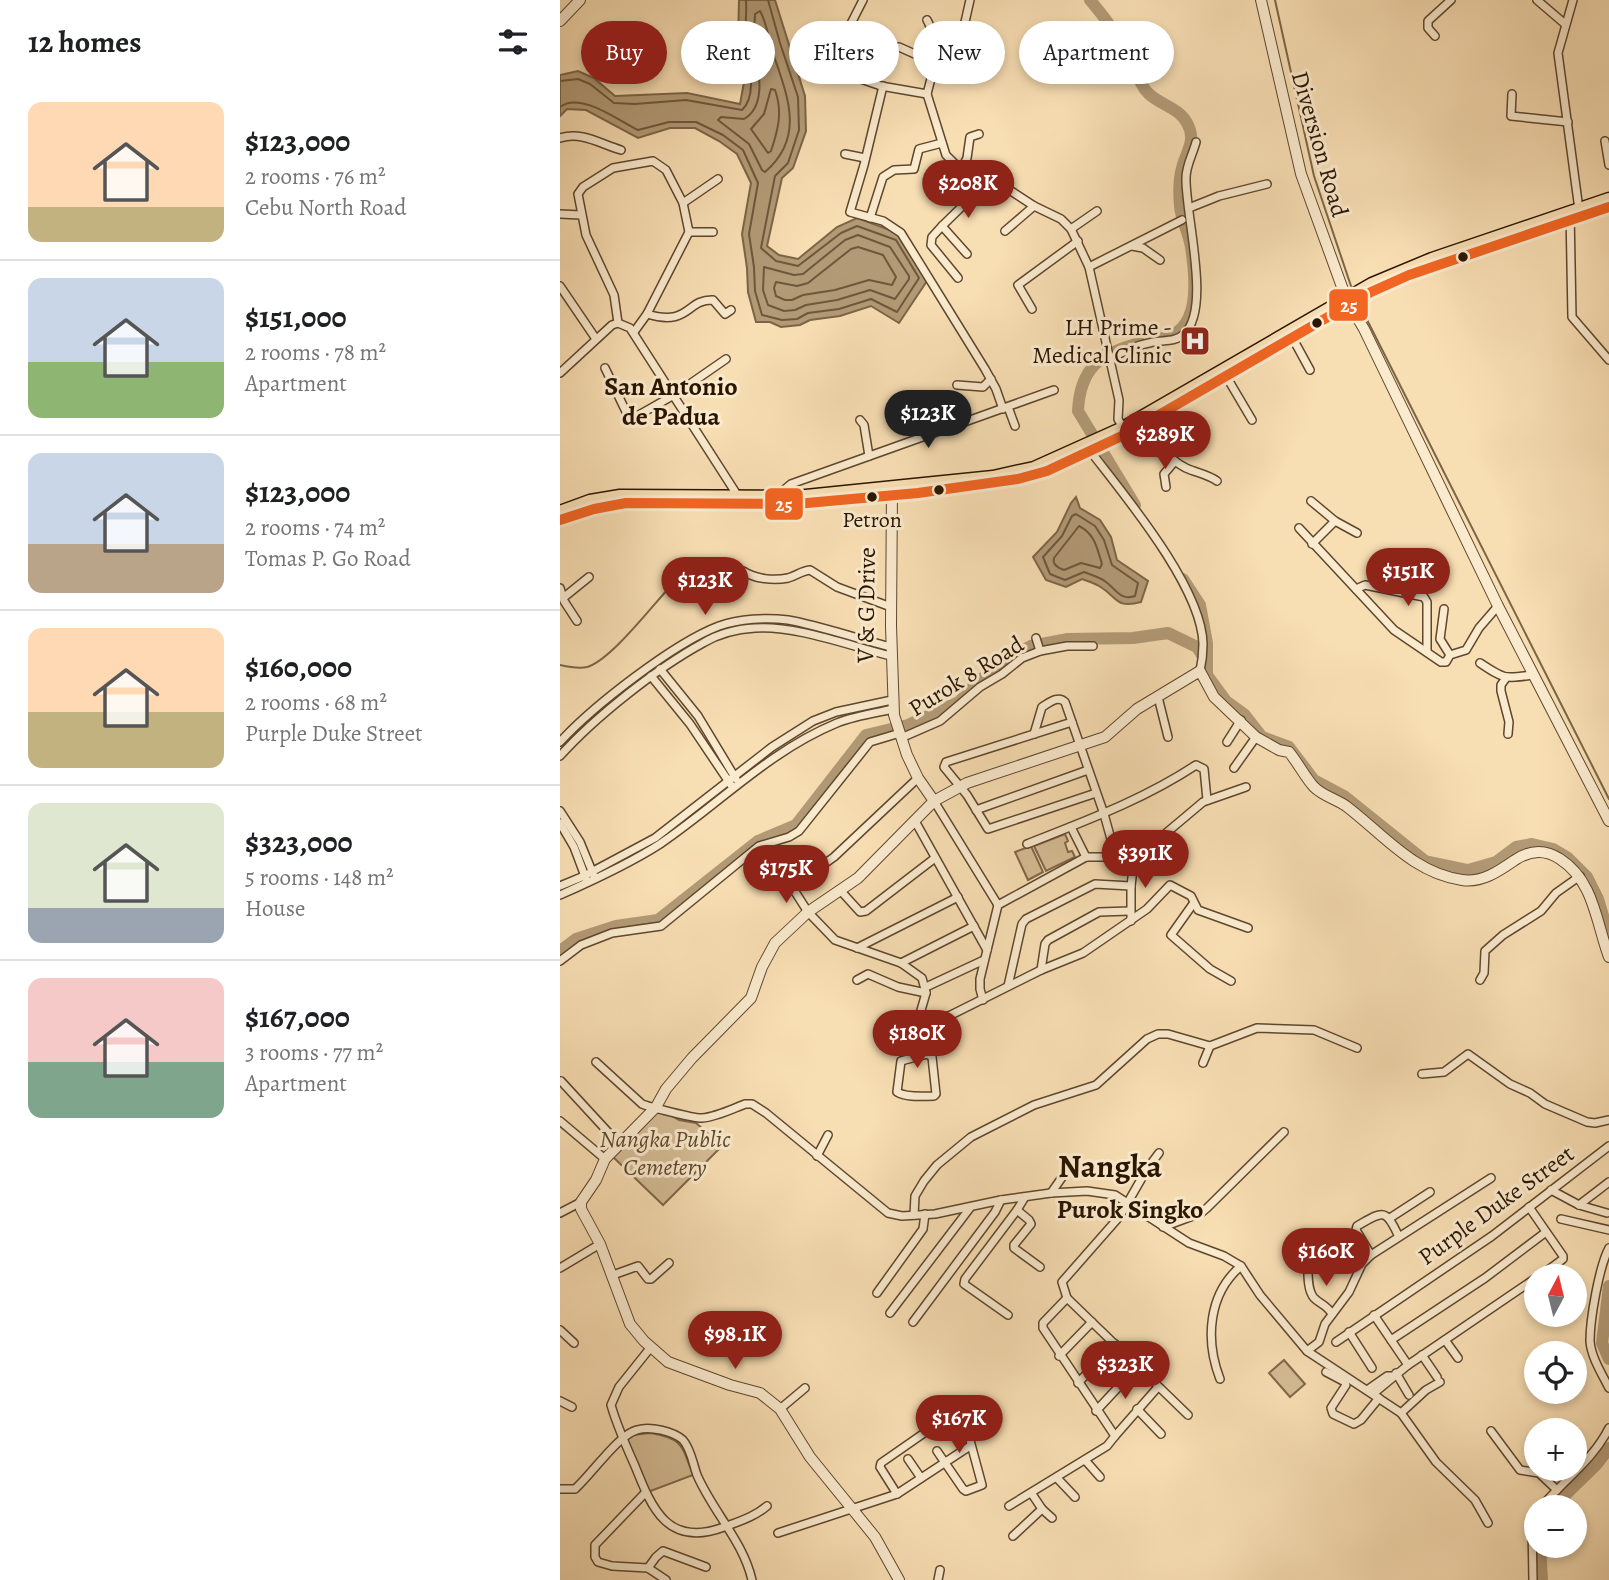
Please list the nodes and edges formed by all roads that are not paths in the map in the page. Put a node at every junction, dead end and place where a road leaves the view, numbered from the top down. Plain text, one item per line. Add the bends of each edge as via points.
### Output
1 (580, 0) edge
2 (863, 0) edge
3 (970, 0) edge
4 (1261, 0) edge
5 (1451, 0) edge
6 (1537, 0) edge
7 (1573, 0) edge
8 (560, 21) edge
9 (965, 21) edge
10 (1565, 24) junction
11 (1435, 36) dead end
12 (931, 84) edge
13 (883, 86) junction
14 (928, 94) junction
15 (1512, 94) dead end
16 (1568, 122) junction
17 (979, 134) dead end
18 (560, 138) edge
19 (1605, 141) dead end
20 (1196, 142) dead end
21 (942, 144) junction
22 (621, 150) dead end
23 (845, 154) dead end
24 (865, 158) junction
25 (1609, 165) edge
26 (961, 170) junction
27 (718, 179) dead end
28 (988, 181) junction
29 (1267, 184) dead end
30 (1609, 199) edge
31 (683, 203) junction
32 (1034, 206) junction
33 (1609, 207) edge
34 (1189, 208) junction
35 (1097, 211) dead end
36 (560, 214) edge
37 (1575, 214) junction
38 (581, 215) junction
39 (870, 218) junction
40 (1182, 220) dead end
41 (942, 226) junction
42 (1071, 229) junction
43 (1005, 231) dead end
44 (688, 232) junction
45 (713, 232) dead end
46 (1078, 241) junction
47 (1131, 246) junction
48 (967, 254) dead end
49 (1160, 260) dead end
50 (1089, 267) junction
51 (958, 278) dead end
52 (560, 286) edge
53 (1354, 297) junction
54 (1032, 309) dead end
55 (731, 310) dead end
56 (647, 314) junction
57 (618, 323) junction
58 (634, 332) junction
59 (1292, 337) junction
60 (596, 339) junction
61 (1108, 356) junction
62 (726, 359) dead end
63 (1609, 360) edge
64 (605, 368) dead end
65 (1310, 370) dead end
66 (560, 373) edge
67 (1226, 376) junction
68 (991, 379) junction
69 (957, 385) dead end
70 (1054, 390) dead end
71 (674, 395) junction
72 (1005, 408) junction
73 (1159, 415) junction
74 (860, 420) dead end
75 (1252, 420) dead end
76 (1015, 426) dead end
77 (1140, 426) junction
78 (1123, 428) junction
79 (1104, 442) junction
80 (1172, 447) dead end
81 (1091, 449) junction
82 (869, 456) junction
83 (1175, 461) junction
84 (1217, 481) dead end
85 (1166, 487) dead end
86 (890, 493) junction
87 (785, 497) junction
88 (1311, 500) dead end
89 (741, 501) junction
90 (560, 512) edge
91 (560, 520) edge
92 (1335, 521) junction
93 (1299, 528) dead end
94 (1357, 533) dead end
95 (1312, 544) junction
96 (743, 571) dead end
97 (589, 577) dead end
98 (560, 588) edge
99 (1356, 589) junction
100 (562, 602) edge
101 (1498, 606) junction
102 (889, 607) junction
103 (1444, 609) dead end
104 (577, 621) dead end
105 (1093, 646) dead end
106 (889, 651) junction
107 (1427, 652) junction
108 (1450, 655) junction
109 (1480, 663) dead end
110 (656, 664) junction
111 (1201, 667) junction
112 (646, 670) junction
113 (662, 671) junction
114 (1532, 675) junction
115 (652, 677) junction
116 (1506, 678) junction
117 (1158, 697) junction
118 (895, 718) junction
119 (1241, 720) junction
120 (1072, 722) junction
121 (1034, 734) junction
122 (1508, 734) dead end
123 (1168, 737) dead end
124 (1256, 737) junction
125 (560, 742) edge
126 (1227, 742) dead end
127 (1080, 747) junction
128 (560, 756) edge
129 (1234, 768) dead end
130 (1088, 770) junction
131 (918, 778) junction
132 (733, 782) junction
133 (959, 787) junction
134 (1246, 787) dead end
135 (1096, 793) junction
136 (1207, 800) junction
137 (934, 801) junction
138 (976, 810) junction
139 (560, 811) edge
140 (1104, 814) junction
141 (915, 821) junction
142 (1609, 821) edge
143 (560, 823) edge
144 (1071, 827) junction
145 (1027, 844) dead end
146 (1086, 857) junction
147 (1116, 857) junction
148 (935, 858) junction
149 (1134, 860) junction
150 (1580, 876) junction
151 (590, 878) junction
152 (560, 886) edge
153 (1131, 886) junction
154 (841, 890) junction
155 (560, 895) edge
156 (958, 897) junction
157 (1194, 904) junction
158 (998, 905) junction
159 (1130, 911) junction
160 (808, 912) junction
161 (1131, 920) junction
162 (974, 926) junction
163 (1248, 928) dead end
164 (857, 948) junction
165 (987, 950) junction
166 (1609, 957) edge
167 (984, 960) junction
168 (560, 961) edge
169 (901, 963) junction
170 (1041, 970) junction
171 (857, 979) dead end
172 (1480, 980) dead end
173 (1231, 981) dead end
174 (1008, 986) junction
175 (926, 990) junction
176 (983, 1000) junction
177 (916, 1027) junction
178 (1210, 1046) junction
179 (1357, 1048) dead end
180 (914, 1056) junction
181 (597, 1062) dead end
182 (1203, 1063) dead end
183 (1422, 1074) dead end
184 (561, 1081) edge
185 (656, 1107) junction
186 (1609, 1120) edge
187 (561, 1124) edge
188 (1283, 1132) dead end
189 (828, 1135) dead end
190 (619, 1144) junction
191 (1609, 1146) edge
192 (1159, 1153) dead end
193 (817, 1156) junction
194 (605, 1159) junction
195 (1070, 1166) dead end
196 (1491, 1178) dead end
197 (1609, 1182) edge
198 (1551, 1190) junction
199 (1430, 1192) dead end
200 (1051, 1193) junction
201 (1025, 1196) junction
202 (1001, 1200) junction
203 (581, 1202) junction
204 (1127, 1203) junction
205 (1579, 1205) junction
206 (1529, 1207) junction
207 (970, 1208) junction
208 (1017, 1210) junction
209 (560, 1213) edge
210 (1607, 1213) dead end
211 (925, 1214) junction
212 (914, 1215) junction
213 (1390, 1218) junction
214 (1561, 1219) dead end
215 (1163, 1227) junction
216 (1609, 1230) edge
217 (1546, 1232) junction
218 (1398, 1235) junction
219 (1333, 1241) dead end
220 (600, 1244) junction
221 (1609, 1248) edge
222 (1368, 1257) junction
223 (1308, 1262) dead end
224 (669, 1264) dead end
225 (1556, 1264) edge
226 (1241, 1266) junction
227 (1040, 1267) dead end
228 (560, 1268) edge
229 (613, 1275) junction
230 (1524, 1286) edge
231 (877, 1293) dead end
232 (1067, 1298) junction
233 (890, 1313) dead end
234 (1332, 1314) junction
235 (1008, 1315) dead end
236 (1374, 1315) junction
237 (913, 1322) dead end
238 (1092, 1322) junction
239 (560, 1330) edge
240 (1349, 1332) junction
241 (1445, 1339) junction
242 (1391, 1340) junction
243 (574, 1342) dead end
244 (1336, 1342) dead end
245 (1115, 1344) junction
246 (651, 1347) junction
247 (1307, 1351) junction
248 (1422, 1355) junction
249 (1059, 1356) junction
250 (1458, 1357) dead end
251 (1408, 1365) junction
252 (1137, 1367) junction
253 (1372, 1368) dead end
254 (1326, 1371) dead end
255 (1394, 1375) junction
256 (1220, 1379) dead end
257 (1078, 1383) junction
258 (1158, 1387) junction
259 (805, 1388) dead end
260 (1609, 1388) edge
261 (1373, 1394) junction
262 (1409, 1395) dead end
263 (560, 1401) edge
264 (572, 1407) dead end
265 (780, 1409) junction
266 (1137, 1409) junction
267 (1096, 1410) junction
268 (1401, 1413) junction
269 (1188, 1415) dead end
270 (1609, 1428) edge
271 (1491, 1431) dead end
272 (1161, 1434) dead end
273 (1115, 1436) junction
274 (622, 1438) junction
275 (970, 1446) junction
276 (937, 1451) dead end
277 (908, 1459) dead end
278 (1085, 1460) junction
279 (945, 1462) junction
280 (1100, 1477) dead end
281 (1057, 1478) junction
282 (921, 1479) junction
283 (560, 1489) edge
284 (1557, 1490) junction
285 (645, 1493) junction
286 (897, 1494) junction
287 (1032, 1494) junction
288 (1552, 1495) edge
289 (1075, 1497) dead end
290 (767, 1506) dead end
291 (1009, 1506) dead end
292 (852, 1508) junction
293 (1042, 1509) junction
294 (1052, 1518) dead end
295 (1488, 1523) dead end
296 (726, 1526) junction
297 (778, 1533) dead end
298 (1013, 1536) dead end
299 (1533, 1558) edge
300 (706, 1567) dead end
301 (648, 1568) junction
302 (940, 1570) dead end
303 (666, 1580) edge
304 (752, 1580) edge
305 (899, 1580) edge
306 (938, 1580) edge
307 (1533, 1580) edge

1 - 8 street
2 - 13 street via 830,67
3 - 9 street
4 - 53 street, Diversion Road via 1301,174
5 - 11 street via 1428,21
6 - 10 street
7 - 10 street
10 - 16 street via 1558,53
12 - 14 street
13 - 14 street
13 - 24 street
14 - 21 street
15 - 16 street via 1511,116
16 - 37 street
17 - 26 street via 970,137
18 - 22 street via 571,134
19 - 25 street
20 - 34 street via 1186,173
21 - 26 street
21 - 39 street via 919,149 914,169 894,170 883,177
23 - 24 street
24 - 39 street via 849,212
26 - 28 street
27 - 31 street
28 - 32 street
28 - 41 street
29 - 34 street
30 - 37 main road
31 - 38 street via 666,170 653,161 613,168 583,187 578,194
31 - 44 street
32 - 42 street
32 - 43 street
33 - 37 main road
34 - 61 street via 1197,308 1188,330 1180,337
35 - 42 street
36 - 38 street
37 - 53 main road
37 - 63 street via 1572,317
38 - 57 street via 591,250 614,295
39 - 68 street via 901,233
40 - 47 street
41 - 48 street
41 - 51 street via 931,245
42 - 46 street
44 - 45 street
44 - 56 street
46 - 50 street
46 - 54 street via 1018,285
47 - 49 street
47 - 50 street
50 - 61 street
52 - 60 street
53 - 59 main road
53 - 78 main road
53 - 101 street, Diversion Road via 1364,330
55 - 56 street via 725,314 713,300 704,300 677,318
56 - 58 street
57 - 58 street
57 - 60 street
58 - 71 street
59 - 65 street
59 - 67 main road
60 - 66 street
61 - 78 street
62 - 71 street
64 - 71 street via 629,420
67 - 73 main road
67 - 75 street
68 - 69 street via 983,387
68 - 72 street
70 - 72 street
71 - 89 street
72 - 76 street
72 - 82 street
73 - 77 main road
73 - 80 street
74 - 82 street
77 - 79 main road
77 - 83 street
78 - 79 main road
79 - 81 main road
81 - 86 main road via 1047,471 1009,482
81 - 111 street via 1190,595 1203,643
82 - 87 street via 791,484
83 - 84 street
83 - 85 street via 1164,474
86 - 87 main road
86 - 89 main road via 796,504
86 - 102 street, V & G Drive
87 - 89 main road
88 - 92 street
89 - 90 main road via 620,496
89 - 91 main road via 626,503
92 - 94 street
92 - 95 street
93 - 95 street
95 - 99 street
96 - 102 street via 775,579 810,570 837,587
97 - 100 street
98 - 100 street
99 - 107 street via 1394,630
99 - 107 street via 1365,585 1424,597
100 - 104 street
101 - 108 street via 1466,650
101 - 114 street, Diversion Road
102 - 106 street, V & G Drive
103 - 108 street via 1440,639
105 - 118 street, Purok 8 Road via 1038,644 940,721
106 - 110 street via 787,620 754,619 699,635
106 - 113 street via 786,629 755,628 704,642
106 - 118 street, V & G Drive
107 - 108 street via 1444,663
109 - 116 street
110 - 112 street
110 - 113 street
111 - 117 street
111 - 119 street via 1214,696
112 - 115 street
112 - 125 street
113 - 115 street
113 - 132 street via 698,716
114 - 116 street
114 - 142 street, Diversion Road
115 - 128 street via 583,731
115 - 132 street
116 - 122 street via 1501,691
117 - 123 street
117 - 127 street via 1105,737
118 - 131 street, V & G Drive
118 - 132 street via 836,712 813,721 772,747
118 - 168 street via 870,742 799,831 759,846 661,926 612,933 581,944
119 - 124 street
119 - 126 street
120 - 121 street
120 - 121 street via 1065,702 1058,699 1039,710
120 - 127 street
121 - 133 street via 946,762 944,767
124 - 129 street
124 - 150 street via 1289,752 1314,786 1432,872 1474,881 1521,856 1543,852 1558,857
127 - 130 street
127 - 133 street
130 - 135 street
130 - 138 street
131 - 137 street, V & G Drive
131 - 160 street via 834,857 793,885
132 - 151 street via 660,844
133 - 137 street
133 - 138 street
134 - 136 street
135 - 138 street via 990,828
135 - 140 street
136 - 140 street via 1204,769 1196,765
136 - 149 street
137 - 141 street
137 - 158 street
139 - 151 street via 580,842
140 - 144 street
140 - 147 street
141 - 148 street
141 - 154 street
143 - 151 street
144 - 145 street
144 - 146 street
146 - 147 street
146 - 158 street
147 - 149 street
148 - 154 street via 866,911 860,912
148 - 156 street
149 - 153 street
150 - 166 street
150 - 172 street via 1541,911 1488,948
151 - 152 street
151 - 155 street
153 - 159 street
153 - 174 street via 1095,884 1026,919
154 - 160 street
156 - 162 street
156 - 164 street
157 - 161 street via 1191,896 1170,885
157 - 163 street via 1198,911
157 - 173 street via 1171,935
158 - 165 street
159 - 161 street
159 - 170 street via 1098,912 1048,940
160 - 164 street via 835,940
160 - 185 street via 775,943 751,998 692,1058
161 - 170 street via 1083,953
162 - 165 street
162 - 169 street
164 - 169 street
165 - 167 street
167 - 175 street
167 - 176 street
169 - 175 street via 917,972
170 - 174 street
171 - 175 street via 868,974 898,987
174 - 176 street
175 - 177 street
176 - 177 street
177 - 180 street
178 - 179 street via 1257,1028 1314,1030
178 - 182 street
178 - 212 street via 1158,1034 1096,1085 1034,1105 971,1137 924,1181 915,1196
180 - 180 street via 932,1057 934,1096 897,1092 901,1061
181 - 185 street via 645,1106
183 - 186 street via 1444,1072 1468,1054 1552,1108 1587,1122
184 - 190 street
185 - 190 street
185 - 193 street via 701,1119 752,1104
187 - 194 street
188 - 215 street via 1201,1213
189 - 193 street
190 - 194 street
191 - 198 street, Purple Duke Street
192 - 204 street
193 - 212 street via 888,1213
194 - 203 street
195 - 200 street
196 - 218 street
197 - 205 street
198 - 205 street
198 - 206 street, Purple Duke Street
199 - 213 street
200 - 201 street
200 - 204 street via 1101,1192
201 - 202 street
201 - 208 street
202 - 207 street
202 - 237 street
203 - 209 street
203 - 220 street
204 - 215 street
204 - 232 street via 1062,1282
205 - 210 street
206 - 217 street
206 - 236 street, Purple Duke Street
207 - 211 street
207 - 233 street
208 - 227 street via 1031,1222 1014,1248
208 - 235 street via 964,1284
211 - 212 street
211 - 231 street via 923,1229
213 - 218 street
213 - 222 street via 1379,1213 1357,1226
214 - 216 street
215 - 226 street
217 - 225 street via 1563,1259
217 - 242 street
218 - 222 street
219 - 222 street
220 - 228 street
220 - 229 street
221 - 260 street via 1590,1343
222 - 234 street
223 - 234 street via 1313,1297
224 - 229 street via 651,1279 638,1266
226 - 247 street
226 - 256 street via 1225,1282 1211,1317 1214,1365
229 - 246 street via 630,1324
230 - 241 street
232 - 238 street
232 - 249 street via 1042,1326
234 - 247 street via 1319,1342
236 - 240 street, Purple Duke Street
236 - 242 street
238 - 245 street
238 - 249 street
239 - 243 street
240 - 244 street, Purple Duke Street
240 - 253 street
241 - 248 street
241 - 250 street
242 - 251 street
245 - 252 street
245 - 257 street
246 - 265 street via 668,1362 760,1393
246 - 274 street via 619,1387 611,1405
247 - 261 street
248 - 251 street
248 - 268 street via 1439,1380
249 - 257 street
251 - 255 street
252 - 258 street
252 - 267 street
254 - 261 street via 1346,1385 1331,1408 1334,1414 1354,1424
255 - 261 street via 1387,1376
255 - 262 street
257 - 267 street
258 - 266 street
258 - 269 street
259 - 265 street
261 - 268 street
263 - 264 street
265 - 292 street via 810,1457
266 - 272 street
266 - 273 street
267 - 273 street
268 - 295 street via 1436,1462 1475,1500
270 - 284 street via 1582,1467
271 - 284 street via 1520,1470 1539,1472
273 - 278 street
274 - 283 street via 575,1489
274 - 285 street
274 - 296 street via 637,1429 660,1430 685,1442
275 - 279 street
275 - 279 street via 981,1486 964,1491
275 - 286 street via 964,1418 953,1413 881,1463
276 - 279 street
277 - 282 street
278 - 280 street
278 - 281 street
279 - 282 street
281 - 287 street
281 - 289 street
282 - 286 street
284 - 288 street
285 - 296 street via 656,1514 684,1532
285 - 301 street via 605,1532 594,1550 598,1562
286 - 292 street
287 - 291 street
287 - 293 street
290 - 296 street via 754,1517
292 - 297 street
292 - 305 street
293 - 294 street
293 - 298 street
296 - 304 street via 747,1561
299 - 307 street
300 - 301 street via 663,1551
301 - 303 street
302 - 306 street

